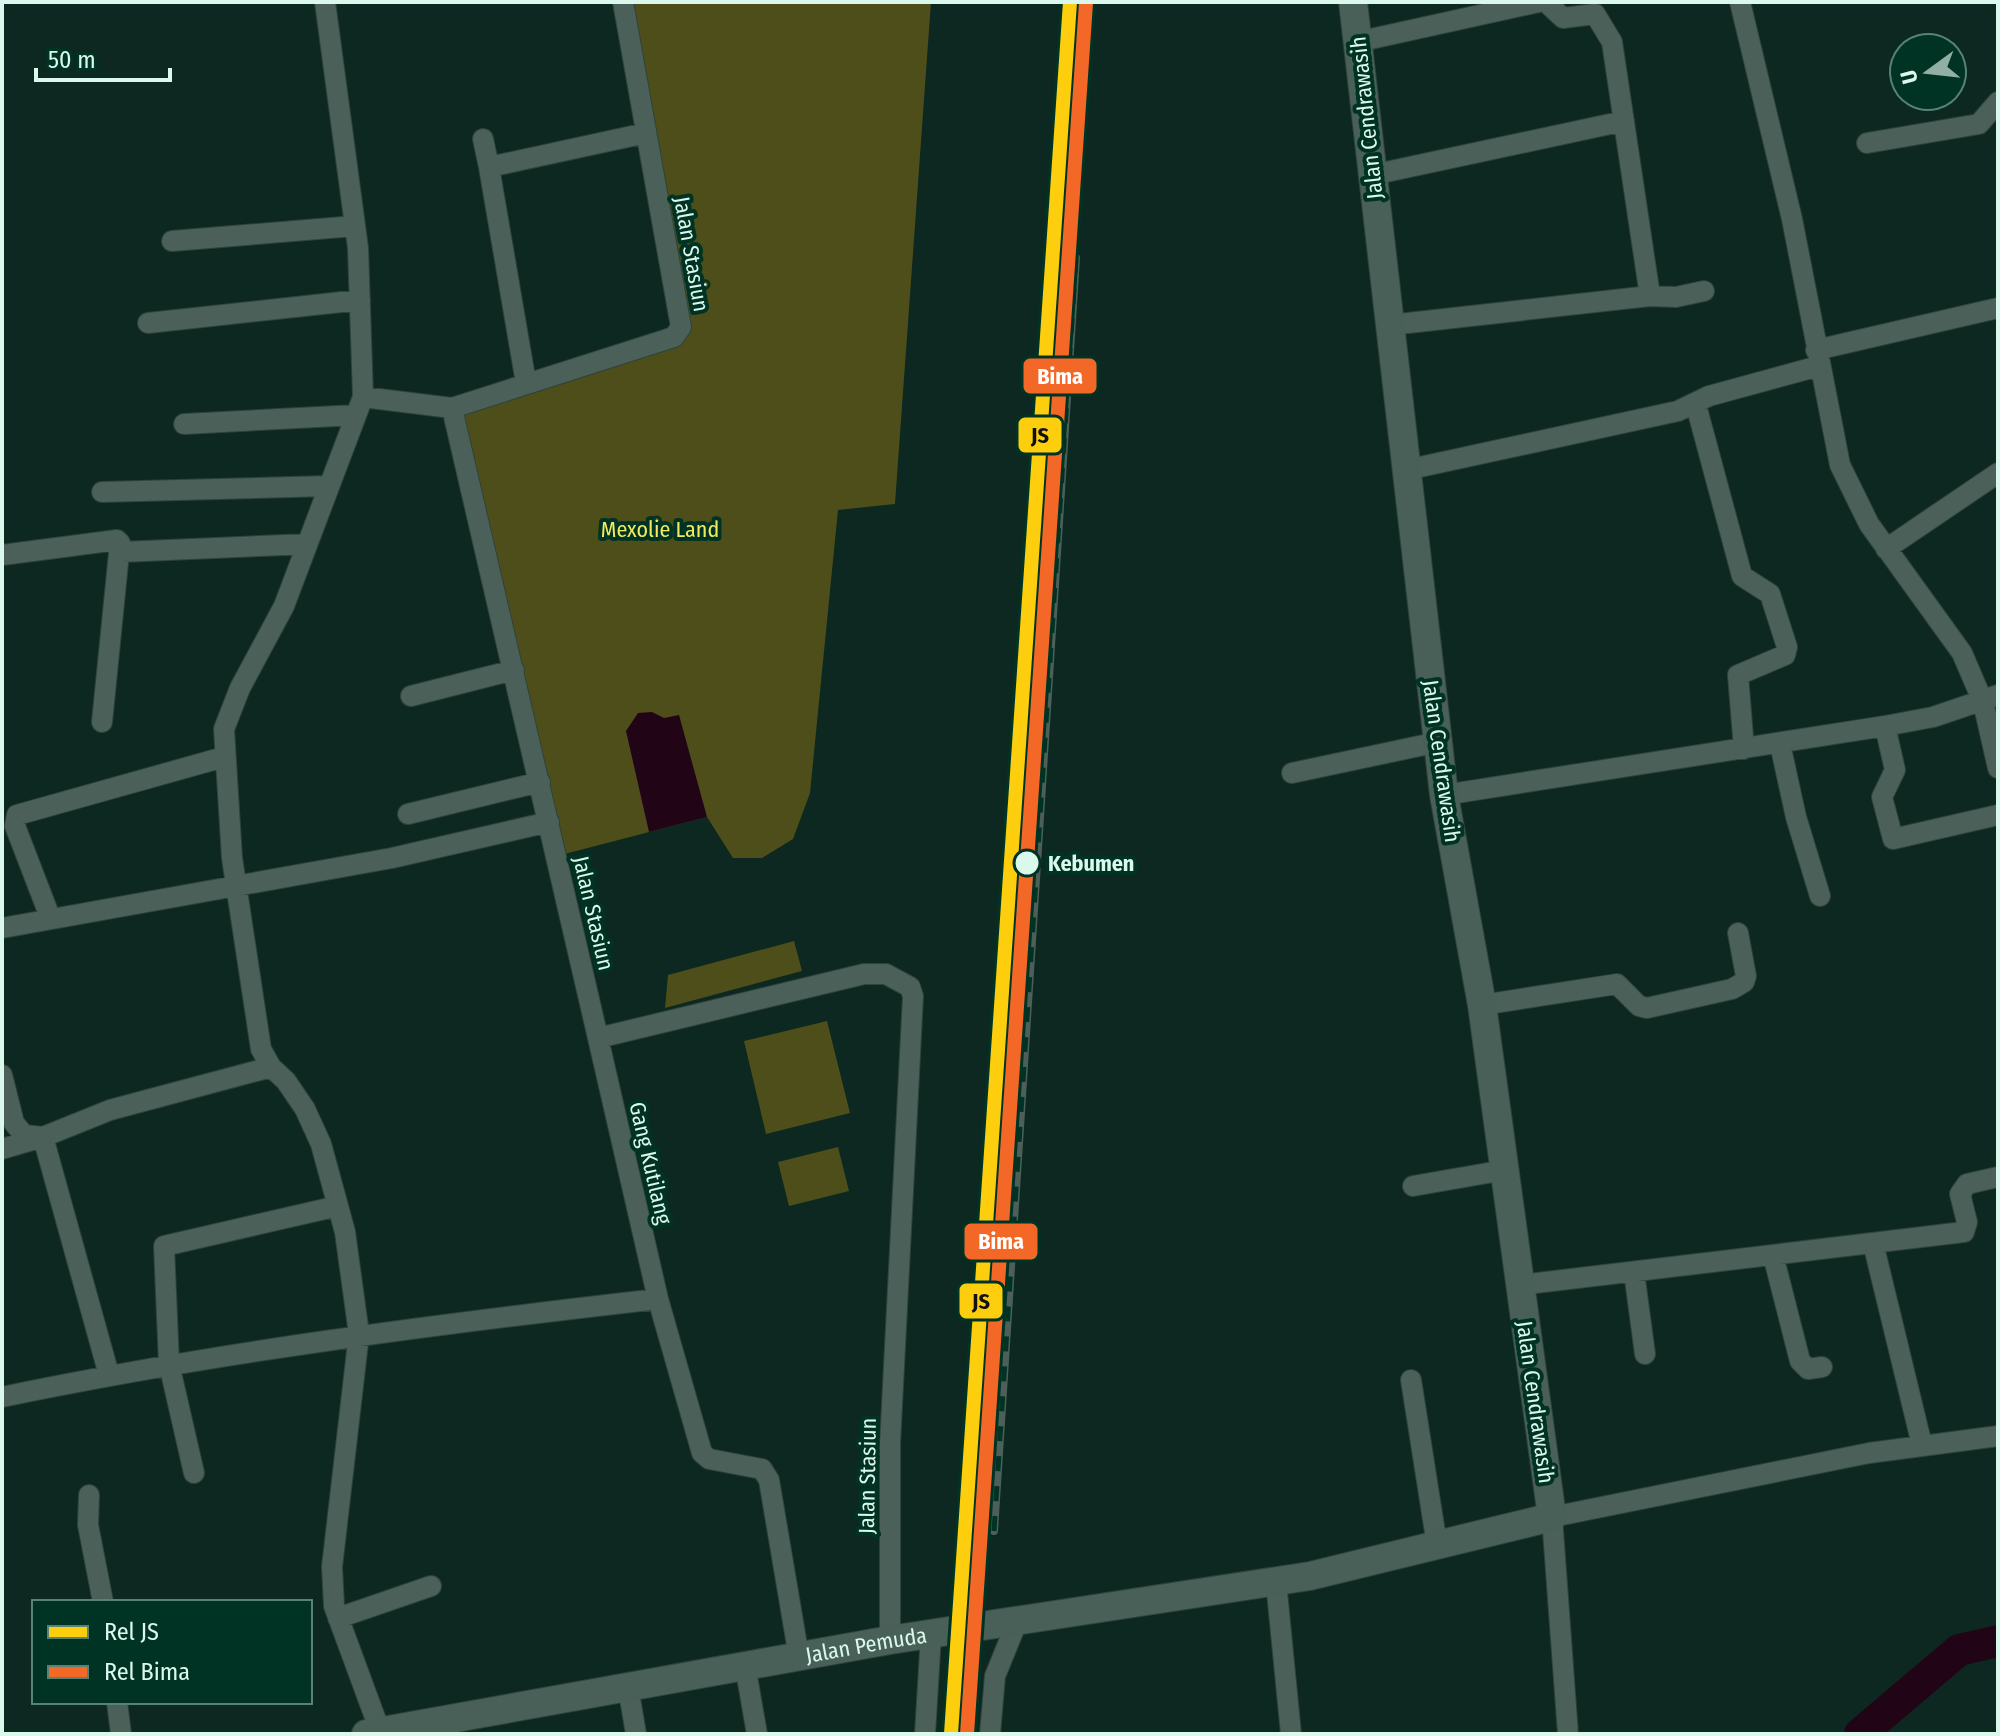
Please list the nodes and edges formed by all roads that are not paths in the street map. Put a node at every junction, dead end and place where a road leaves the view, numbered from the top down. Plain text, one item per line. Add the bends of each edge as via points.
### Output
1 (325, 2) edge
2 (623, 2) edge
3 (1353, 2) edge
4 (1539, 2) edge
5 (1546, 2) edge
6 (1740, 2) edge
7 (1357, 42) junction
8 (1998, 102) edge
9 (1624, 121) junction
10 (646, 133) junction
11 (483, 139) dead end
12 (1867, 143) dead end
13 (489, 167) junction
14 (1372, 175) junction
15 (355, 226) junction
16 (172, 241) dead end
17 (1704, 291) dead end
18 (1650, 296) junction
19 (360, 300) junction
20 (1998, 308) edge
21 (148, 323) dead end
22 (1390, 325) junction
23 (1818, 358) junction
24 (526, 383) junction
25 (1696, 405) junction
26 (359, 406) junction
27 (452, 408) junction
28 (184, 424) dead end
29 (1406, 470) junction
30 (1998, 473) edge
31 (329, 486) junction
32 (102, 492) dead end
33 (307, 544) junction
34 (1886, 549) junction
35 (121, 552) junction
36 (2, 555) edge
37 (514, 670) junction
38 (411, 696) dead end
39 (1990, 698) edge
40 (102, 722) dead end
41 (1885, 726) junction
42 (1438, 742) junction
43 (1780, 744) junction
44 (1744, 749) junction
45 (224, 757) junction
46 (1998, 768) edge
47 (1292, 773) dead end
48 (540, 782) junction
49 (1444, 795) junction
50 (408, 814) dead end
51 (1998, 815) edge
52 (549, 822) junction
53 (236, 884) junction
54 (1820, 896) dead end
55 (50, 917) junction
56 (2, 928) edge
57 (1738, 933) dead end
58 (1482, 1005) junction
59 (598, 1038) junction
60 (271, 1067) junction
61 (2, 1075) edge
62 (43, 1137) junction
63 (2, 1149) edge
64 (1505, 1170) junction
65 (1998, 1177) edge
66 (1413, 1186) dead end
67 (338, 1206) junction
68 (1873, 1243) junction
69 (1773, 1255) junction
70 (1634, 1272) junction
71 (1520, 1285) junction
72 (658, 1299) junction
73 (359, 1334) junction
74 (1645, 1354) dead end
75 (169, 1364) junction
76 (1822, 1367) dead end
77 (109, 1375) junction
78 (1411, 1380) dead end
79 (2, 1397) edge
80 (1998, 1436) edge
81 (1922, 1445) junction
82 (194, 1473) dead end
83 (89, 1495) dead end
84 (1552, 1517) junction
85 (1437, 1545) junction
86 (1276, 1582) junction
87 (431, 1586) dead end
88 (103, 1600) edge
89 (338, 1618) junction
90 (1017, 1622) junction
91 (931, 1635) junction
92 (890, 1640) junction
93 (799, 1657) junction
94 (745, 1665) junction
95 (628, 1687) junction
96 (117, 1704) edge
97 (373, 1733) edge
98 (121, 1734) edge
99 (636, 1734) edge
100 (757, 1734) edge
101 (925, 1734) edge
102 (990, 1734) edge
103 (1291, 1734) edge
104 (1568, 1734) edge

1 - 15 street
2 - 10 street, Jalan Stasiun
3 - 7 main road, Jalan Cendrawasih
4 - 7 street
5 - 9 street via 1563,18 1595,14 1606,28
6 - 23 street via 1792,219
7 - 14 main road, Jalan Cendrawasih
8 - 12 street via 1979,124
9 - 14 street
9 - 18 street
10 - 13 street
10 - 24 street, Jalan Stasiun via 679,333
11 - 13 street
13 - 24 street
14 - 22 main road, Jalan Cendrawasih
15 - 16 street
15 - 19 street
17 - 18 street
18 - 22 street
19 - 21 street
19 - 26 street
20 - 23 street
22 - 29 main road, Jalan Cendrawasih
23 - 25 street
23 - 34 street via 1840,465
24 - 27 street, Jalan Stasiun
25 - 29 street
25 - 44 street via 1742,576 1770,594 1787,647 1785,655 1738,675
26 - 27 street
26 - 28 street
26 - 31 street
27 - 37 street, Jalan Stasiun
29 - 42 main road, Jalan Cendrawasih
30 - 34 street
31 - 32 street
31 - 33 street
33 - 35 street
33 - 45 street via 284,606 224,729
34 - 39 street
35 - 36 street via 117,540
35 - 40 street
37 - 38 street
37 - 48 street, Jalan Stasiun
39 - 41 street
39 - 46 street
41 - 43 street
41 - 51 street via 1895,770 1882,797 1893,839
42 - 47 street
42 - 49 main road, Jalan Cendrawasih
43 - 44 street
43 - 54 street
44 - 49 street
45 - 53 street
45 - 55 street via 17,815 15,826
48 - 50 street
48 - 52 street, Jalan Stasiun
49 - 58 main road, Jalan Cendrawasih
52 - 53 street via 392,858
52 - 59 street, Jalan Stasiun
53 - 55 street
53 - 60 street via 261,1049
55 - 56 street
57 - 58 street via 1746,976 1732,989 1647,1008 1617,984
58 - 64 main road, Jalan Cendrawasih
59 - 72 street, Gang Kutilang
59 - 92 street, Jalan Stasiun via 864,974 886,974 910,987 890,1444
60 - 62 street via 110,1110
60 - 67 street via 305,1109
61 - 62 street via 14,1123 24,1135
62 - 63 street
62 - 77 street
64 - 66 street
64 - 71 main road, Jalan Cendrawasih
65 - 68 street via 1967,1184 1960,1194 1967,1222 1964,1232
67 - 73 street
67 - 75 street via 164,1246
68 - 69 street
68 - 81 street
69 - 70 street
69 - 76 street via 1800,1361 1808,1369
70 - 71 street
70 - 74 street
71 - 84 main road, Jalan Cendrawasih
72 - 73 street
72 - 93 street, Gang Kutilang via 702,1453 762,1469 769,1480
73 - 75 street
73 - 89 street via 332,1567
75 - 77 street
75 - 82 street
77 - 79 street
78 - 85 street
80 - 81 street
81 - 84 street
83 - 88 street via 88,1525
84 - 85 main road, Jalan Pemuda
84 - 104 street
85 - 86 main road, Jalan Pemuda
86 - 90 main road, Jalan Pemuda
86 - 103 street
87 - 89 street
89 - 97 street
90 - 91 main road, Jalan Pemuda
90 - 102 street via 995,1676
91 - 92 main road, Jalan Pemuda
91 - 101 street
92 - 93 main road, Jalan Pemuda
93 - 94 main road, Jalan Pemuda
94 - 95 main road, Jalan Pemuda
94 - 100 street
95 - 97 main road, Jalan Pemuda
95 - 99 street
96 - 98 street

